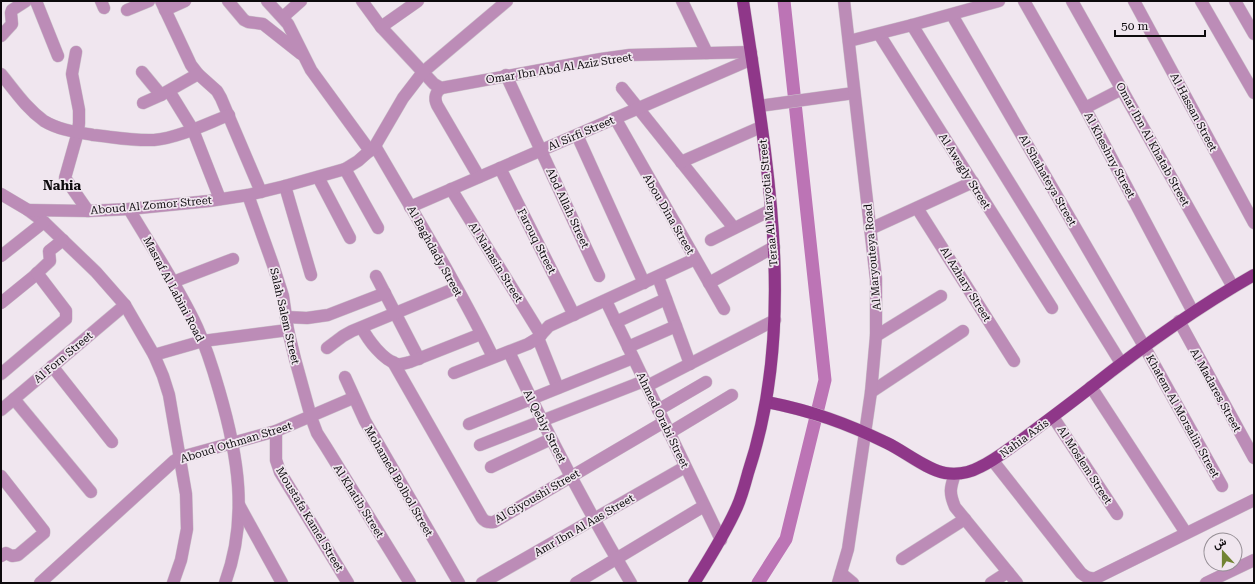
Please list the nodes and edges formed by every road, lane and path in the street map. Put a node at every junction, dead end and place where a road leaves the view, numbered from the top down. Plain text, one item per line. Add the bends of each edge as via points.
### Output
1 (26, 1) edge
2 (36, 1) edge
3 (149, 1) edge
4 (184, 1) edge
5 (228, 1) edge
6 (267, 1) edge
7 (301, 1) edge
8 (362, 1) edge
9 (418, 1) edge
10 (507, 1) edge
11 (682, 1) edge
12 (743, 1) edge
13 (844, 1) edge
14 (999, 1) edge
15 (1024, 1) edge
16 (1072, 1) edge
17 (1134, 1) edge
18 (1201, 1) edge
19 (1235, 1) edge
20 (163, 5) edge
21 (127, 10) dead end
22 (952, 15) junction
23 (283, 17) junction
24 (912, 25) junction
25 (382, 27) junction
26 (879, 34) junction
27 (1254, 34) edge
28 (1, 36) edge
29 (849, 41) junction
30 (76, 52) dead end
31 (707, 53) junction
32 (58, 56) dead end
33 (304, 56) junction
34 (751, 56) junction
35 (142, 72) dead end
36 (423, 72) junction
37 (1, 74) edge
38 (198, 74) junction
39 (506, 75) junction
40 (441, 88) junction
41 (622, 88) dead end
42 (1122, 89) junction
43 (165, 93) junction
44 (854, 93) junction
45 (1254, 93) edge
46 (143, 103) dead end
47 (759, 106) junction
48 (638, 108) junction
49 (1086, 108) junction
50 (229, 115) junction
51 (615, 118) junction
52 (761, 127) junction
53 (193, 130) junction
54 (78, 132) junction
55 (577, 135) junction
56 (372, 149) junction
57 (540, 150) junction
58 (681, 162) junction
59 (500, 168) junction
60 (345, 169) junction
61 (318, 177) junction
62 (479, 177) junction
63 (973, 182) junction
64 (285, 186) junction
65 (451, 189) junction
66 (261, 192) junction
67 (1, 194) edge
68 (248, 194) junction
69 (220, 199) junction
70 (410, 206) junction
71 (917, 208) junction
72 (129, 209) junction
73 (28, 210) junction
74 (88, 210) junction
75 (771, 210) junction
76 (44, 222) junction
77 (1254, 223) edge
78 (378, 228) dead end
79 (734, 228) junction
80 (870, 229) junction
81 (350, 238) dead end
82 (62, 240) junction
83 (710, 240) dead end
84 (774, 247) junction
85 (1, 256) edge
86 (233, 259) dead end
87 (695, 259) junction
88 (38, 273) junction
89 (311, 274) dead end
90 (1254, 275) edge
91 (376, 276) dead end
92 (600, 276) dead end
93 (658, 277) junction
94 (173, 282) junction
95 (709, 282) junction
96 (644, 283) junction
97 (1233, 286) junction
98 (456, 288) junction
99 (385, 293) junction
100 (941, 296) dead end
101 (666, 299) junction
102 (606, 301) junction
103 (1, 303) edge
104 (125, 305) junction
105 (1052, 308) dead end
106 (724, 309) dead end
107 (1193, 312) junction
108 (395, 314) junction
109 (574, 315) junction
110 (286, 317) junction
111 (775, 320) junction
112 (1179, 321) junction
113 (616, 322) junction
114 (676, 326) junction
115 (362, 328) junction
116 (288, 330) junction
117 (963, 331) dead end
118 (482, 334) junction
119 (876, 336) junction
120 (539, 337) junction
121 (203, 341) junction
122 (1144, 346) junction
123 (327, 348) dead end
124 (509, 352) junction
125 (631, 353) junction
126 (154, 355) junction
127 (493, 357) junction
128 (419, 359) junction
129 (1014, 361) dead end
130 (393, 362) junction
131 (1121, 363) junction
132 (690, 364) junction
133 (52, 366) junction
134 (454, 373) dead end
135 (1, 374) edge
136 (345, 376) dead end
137 (706, 382) dead end
138 (646, 384) junction
139 (1091, 387) junction
140 (558, 388) junction
141 (871, 392) junction
142 (732, 395) dead end
143 (14, 398) junction
144 (353, 398) junction
145 (531, 399) junction
146 (767, 402) junction
147 (1, 410) edge
148 (658, 410) junction
149 (311, 417) junction
150 (1053, 417) junction
151 (542, 421) junction
152 (664, 422) junction
153 (469, 424) dead end
154 (276, 431) junction
155 (669, 433) junction
156 (866, 433) junction
157 (551, 439) junction
158 (112, 442) dead end
159 (233, 444) junction
160 (480, 445) dead end
161 (181, 458) junction
162 (1254, 458) edge
163 (993, 461) junction
164 (685, 466) junction
165 (491, 467) dead end
166 (955, 474) junction
167 (571, 477) junction
168 (3, 483) edge
169 (1222, 486) dead end
170 (91, 492) dead end
171 (1254, 500) edge
172 (239, 505) junction
173 (704, 506) junction
174 (1117, 514) dead end
175 (594, 519) junction
176 (965, 519) junction
177 (1186, 533) junction
178 (721, 540) junction
179 (1, 556) edge
180 (617, 559) junction
181 (902, 559) dead end
182 (1254, 560) edge
183 (1008, 572) junction
184 (839, 578) edge
185 (40, 583) edge
186 (173, 583) edge
187 (224, 583) edge
188 (282, 583) edge
189 (348, 583) edge
190 (410, 583) edge
191 (459, 583) edge
192 (482, 583) edge
193 (576, 583) edge
194 (631, 583) edge
195 (694, 583) edge
196 (853, 583) edge
197 (991, 583) edge
198 (1017, 583) edge
199 (1206, 583) edge

1 - 28 street via 12,10 12,24
2 - 32 street
3 - 21 street
4 - 20 street
5 - 33 street via 244,20 263,24
6 - 23 street
7 - 23 street
8 - 25 street
9 - 25 street
10 - 36 street, Aboud Al Zomor Street
11 - 31 street
12 - 34 main road, Teraa Al Maryotia Street
13 - 29 street, Al Maryouteya Road
14 - 22 street
15 - 49 street, Al Kheshny Street
16 - 42 street, Omar Ibn Al Khatab Street
17 - 77 street, Al Hassan Street
18 - 45 street
19 - 27 street
20 - 38 street via 187,57
22 - 24 street
22 - 122 street, Al Shahateya Street
23 - 33 street
24 - 26 street
24 - 131 street
25 - 36 street
26 - 29 street
26 - 63 street, Al Awegly Street
29 - 44 street, Al Maryouteya Road
30 - 54 street via 72,74 79,110
31 - 34 street, Omar Ibn Abd Al Aziz Street
31 - 39 street, Omar Ibn Abd Al Aziz Street via 630,55
33 - 56 street, Al Baghdady Street
34 - 47 main road, Teraa Al Maryotia Street
34 - 48 street, Al Sirfi Street
35 - 43 street
36 - 40 street
36 - 56 street, Aboud Al Zomor Street via 403,98
37 - 54 street via 24,103 45,121
38 - 43 street
38 - 50 street via 217,91
39 - 40 street, Omar Ibn Abd Al Aziz Street
39 - 57 street, Abd Allah Street
40 - 62 street via 435,98 437,105
41 - 48 street
42 - 49 street
42 - 97 street, Omar Ibn Al Khatab Street
43 - 46 street
43 - 53 street
44 - 47 street
44 - 80 street, Al Maryouteya Road
47 - 52 main road, Teraa Al Maryotia Street
48 - 51 street, Al Sirfi Street
48 - 58 street
49 - 107 street, Al Kheshny Street
50 - 53 street
50 - 66 street
51 - 55 street, Al Sirfi Street
51 - 87 street, Abou Dina Street
52 - 58 street
52 - 75 main road, Teraa Al Maryotia Street
53 - 54 street via 155,140 131,140
53 - 69 street
54 - 74 street via 65,178
55 - 57 street, Al Sirfi Street
55 - 96 street
56 - 60 street, Aboud Al Zomor Street via 358,162
56 - 70 street, Al Baghdady Street
57 - 59 street, Al Sirfi Street
57 - 92 street, Abd Allah Street
58 - 79 street
59 - 62 street, Al Sirfi Street
59 - 109 street, Farouq Street
60 - 61 street, Aboud Al Zomor Street
60 - 78 street
61 - 64 street, Aboud Al Zomor Street
61 - 81 street
62 - 65 street, Al Sirfi Street
63 - 71 street
63 - 105 street, Al Awegly Street
64 - 66 street, Aboud Al Zomor Street
64 - 89 street
65 - 70 street, Al Sirfi Street
65 - 120 street, Al Nahasin Street
66 - 68 street, Aboud Al Zomor Street
67 - 73 street
68 - 69 street, Aboud Al Zomor Street
68 - 110 street, Salah Salem Street via 283,296
69 - 72 street, Aboud Al Zomor Street
70 - 98 street, Al Baghdady Street
71 - 80 street
71 - 129 street, Al Azhary Street
72 - 74 street, Aboud Al Zomor Street
72 - 94 street, Masraf Al Labini Road
73 - 74 street, Aboud Al Zomor Street
73 - 76 street
75 - 79 street
75 - 84 main road, Teraa Al Maryotia Street
76 - 82 street
76 - 85 street
79 - 83 street
80 - 119 street, Al Maryouteya Road via 876,279
82 - 88 street via 49,252 50,261
82 - 104 street via 96,272
84 - 95 street
84 - 111 main road, Teraa Al Maryotia Street
86 - 94 street
87 - 93 street
87 - 95 street, Abou Dina Street
88 - 103 street
88 - 135 street via 66,311 66,319
90 - 97 main road, Nahia Axis
91 - 99 street
93 - 96 street
93 - 101 street
94 - 121 street, Masraf Al Labini Road
95 - 106 street, Abou Dina Street
96 - 102 street
97 - 107 main road, Nahia Axis
98 - 108 street
98 - 118 street, Al Baghdady Street
99 - 108 street
99 - 110 street via 328,315
100 - 119 street
101 - 113 street
101 - 114 street
102 - 109 street
102 - 113 street, Ahmed Orabi Street
104 - 126 street
104 - 133 street, Al Forn Street
107 - 112 main road, Nahia Axis
108 - 115 street
108 - 128 street
109 - 120 street via 549,326
110 - 116 street, Salah Salem Street
111 - 132 street
111 - 146 main road, Teraa Al Maryotia Street
112 - 122 main road, Nahia Axis
112 - 162 street, Al Madares Street
113 - 125 street, Ahmed Orabi Street
114 - 125 street
114 - 132 street
115 - 123 street via 343,336
115 - 130 street via 371,343
116 - 121 street
116 - 149 street, Salah Salem Street
117 - 141 street
118 - 127 street, Al Baghdady Street
118 - 128 street
119 - 141 street, Al Maryouteya Road
120 - 124 street
120 - 140 street, Al Nahasin Street
121 - 126 street
121 - 159 street, Masraf Al Labini Road
122 - 131 main road, Nahia Axis
122 - 169 street, Khatem Al Morsalin Street
124 - 127 street
124 - 145 street, Al Qebly Street
125 - 138 street, Ahmed Orabi Street
125 - 140 street
126 - 161 street via 169,395
127 - 134 street
128 - 130 street via 402,364
130 - 167 street, Al Giyoushi Street via 486,522 494,522
131 - 139 main road, Nahia Axis
132 - 138 street
133 - 143 street, Al Forn Street
133 - 158 street
136 - 144 street, Mohamed Bolbol Street
137 - 148 street
138 - 148 street, Ahmed Orabi Street
138 - 151 street
139 - 150 main road, Nahia Axis
139 - 177 street
140 - 145 street
141 - 156 street, Al Maryouteya Road
142 - 155 street
143 - 147 street, Al Forn Street
143 - 170 street
144 - 149 street, Aboud Othman Street
144 - 191 street, Mohamed Bolbol Street
145 - 151 street, Al Qebly Street
145 - 153 street
146 - 156 main road, Nahia Axis via 820,414
146 - 178 main road, Teraa Al Maryotia Street via 755,454 737,507
148 - 152 street, Ahmed Orabi Street
149 - 154 street, Aboud Othman Street
149 - 190 street, Al Khatib Street via 317,433
150 - 163 main road, Nahia Axis
150 - 174 street, Al Moslem Street
151 - 157 street, Al Qebly Street
151 - 160 street
152 - 155 street, Ahmed Orabi Street
152 - 167 street, Al Giyoushi Street
154 - 159 street, Aboud Othman Street
154 - 189 street, Moustafa Kamel Street via 276,460 280,472
155 - 164 street, Ahmed Orabi Street
156 - 166 main road, Nahia Axis via 933,469
156 - 184 street, Al Maryouteya Road via 848,549
157 - 165 street
157 - 167 street, Al Qebly Street
159 - 161 street, Aboud Othman Street
159 - 172 street, Masraf Al Labini Road
161 - 185 street, Aboud Othman Street
161 - 186 street via 187,530
163 - 166 main road, Nahia Axis via 970,472
163 - 177 street via 1086,577 1096,578
164 - 173 street, Ahmed Orabi Street
164 - 175 street, Amr Ibn Al Aas Street
166 - 176 street via 950,486 951,494 955,507
167 - 175 street, Al Qebly Street
168 - 179 street via 43,528 44,533 18,555 6,553
171 - 177 street
172 - 187 street, Masraf Al Labini Road via 237,537 231,566
172 - 188 street
173 - 178 street, Ahmed Orabi Street
173 - 180 street
175 - 180 street, Al Qebly Street
175 - 192 street, Amr Ibn Al Aas Street
176 - 181 street
176 - 183 street
178 - 195 main road, Teraa Al Maryotia Street
180 - 193 street
180 - 194 street, Al Qebly Street
182 - 199 street
183 - 197 street
183 - 198 street
184 - 196 street

